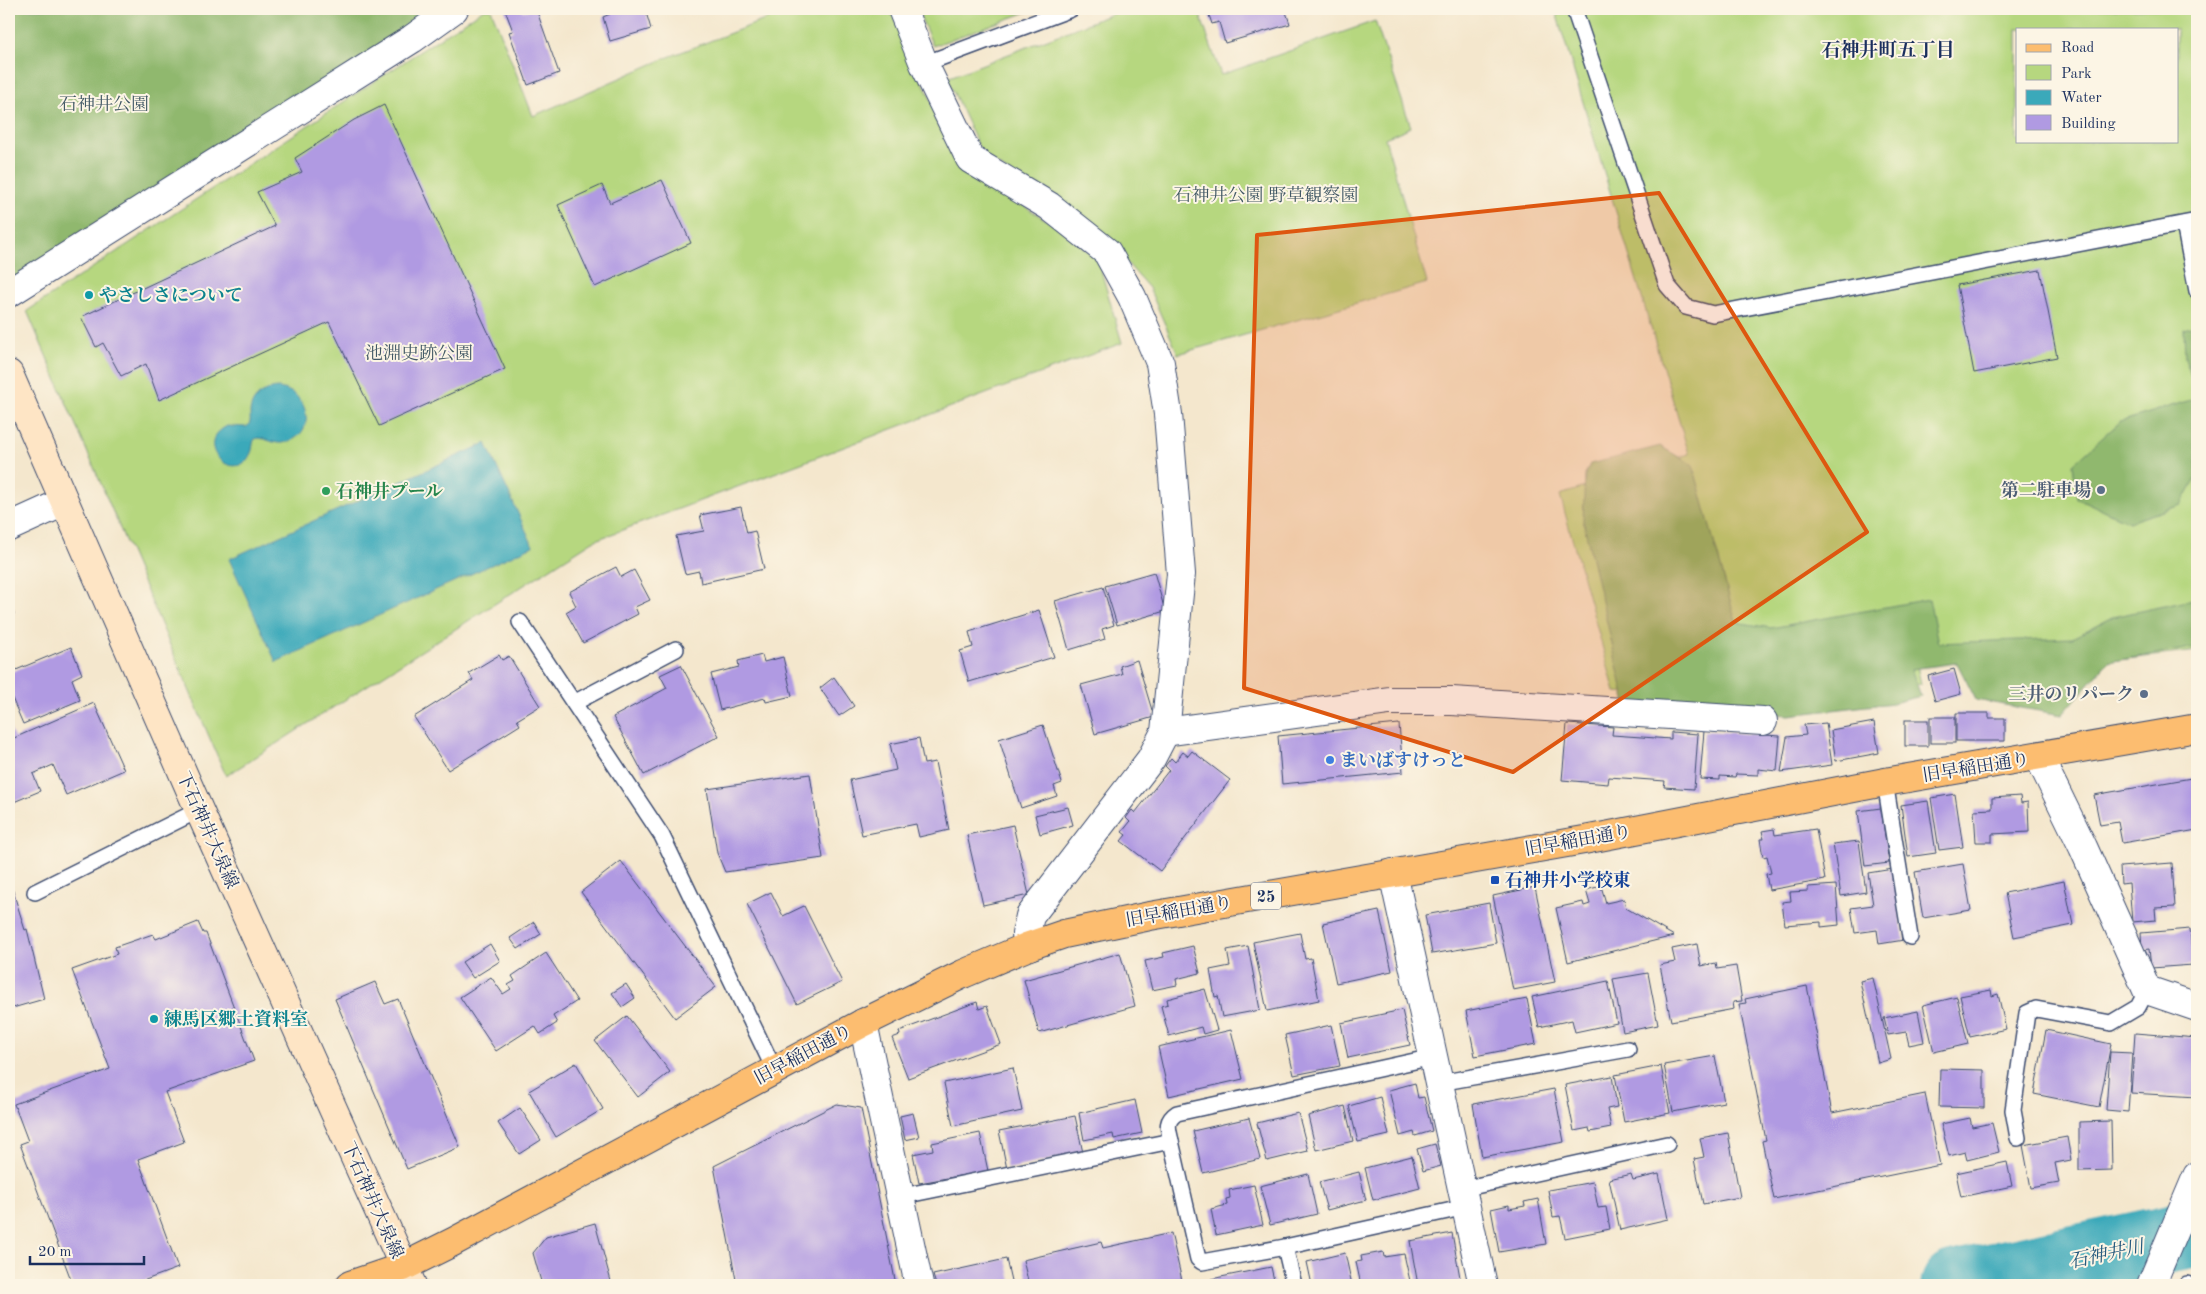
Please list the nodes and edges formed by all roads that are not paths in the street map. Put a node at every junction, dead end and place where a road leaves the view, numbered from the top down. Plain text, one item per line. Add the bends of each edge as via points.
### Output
1 (454, 9) edge
2 (902, 9) edge
3 (1071, 9) edge
4 (1574, 9) edge
5 (924, 64) junction
6 (2190, 223) edge
7 (2197, 291) edge
8 (9, 293) edge
9 (9, 374) edge
10 (64, 502) junction
11 (9, 527) edge
12 (520, 622) dead end
13 (676, 649) dead end
14 (574, 703) junction
15 (1763, 721) dead end
16 (2197, 728) edge
17 (1165, 732) junction
18 (2039, 757) junction
19 (1884, 782) junction
20 (200, 810) junction
21 (1393, 874) junction
22 (35, 892) dead end
23 (1910, 937) dead end
24 (1029, 946) junction
25 (2147, 990) junction
26 (2197, 1007) edge
27 (863, 1023) junction
28 (1628, 1049) dead end
29 (774, 1070) junction
30 (1436, 1070) junction
31 (2018, 1138) dead end
32 (1171, 1141) junction
33 (1667, 1144) dead end
34 (2196, 1179) edge
35 (898, 1197) junction
36 (1464, 1198) junction
37 (1285, 1247) junction
38 (407, 1276) edge
39 (2154, 1280) edge
40 (350, 1285) edge
41 (919, 1285) edge
42 (1294, 1285) edge
43 (1483, 1285) edge

1 - 8 street
2 - 5 street
3 - 5 lane
4 - 6 lane via 1667,285 1686,307 1713,314
5 - 17 street via 970,159 1049,206 1108,252 1132,297 1160,363 1168,414 1181,574
6 - 7 lane
9 - 10 main road, 下石神井大泉線
10 - 11 street
10 - 20 main road, 下石神井大泉線
12 - 14 lane
13 - 14 lane
14 - 29 lane via 662,836
15 - 17 street via 1452,701 1389,701
16 - 18 main road, 旧早稲田通り / 25
17 - 24 street via 1151,759 1030,916 1026,934
18 - 19 main road, 旧早稲田通り / 25
18 - 25 street
19 - 21 main road, 旧早稲田通り / 25
19 - 23 lane
20 - 22 lane
20 - 38 main road, 下石神井大泉線
21 - 24 main road, 旧早稲田通り / 25 via 1150,916 1064,934
21 - 30 street
24 - 27 main road, 旧早稲田通り / 25
25 - 26 street
25 - 31 lane via 2138,1007 2111,1023 2036,1009 2027,1013 2013,1110
27 - 29 main road, 旧早稲田通り / 25
27 - 35 street
28 - 30 lane
29 - 38 main road, 旧早稲田通り / 25
30 - 32 lane via 1177,1113 1167,1124
30 - 36 street
32 - 35 lane
32 - 37 lane via 1198,1259 1206,1262
33 - 36 lane
34 - 39 street
35 - 41 street
36 - 37 lane
36 - 43 street
37 - 42 lane
38 - 40 main road, 旧早稲田通り / 25

